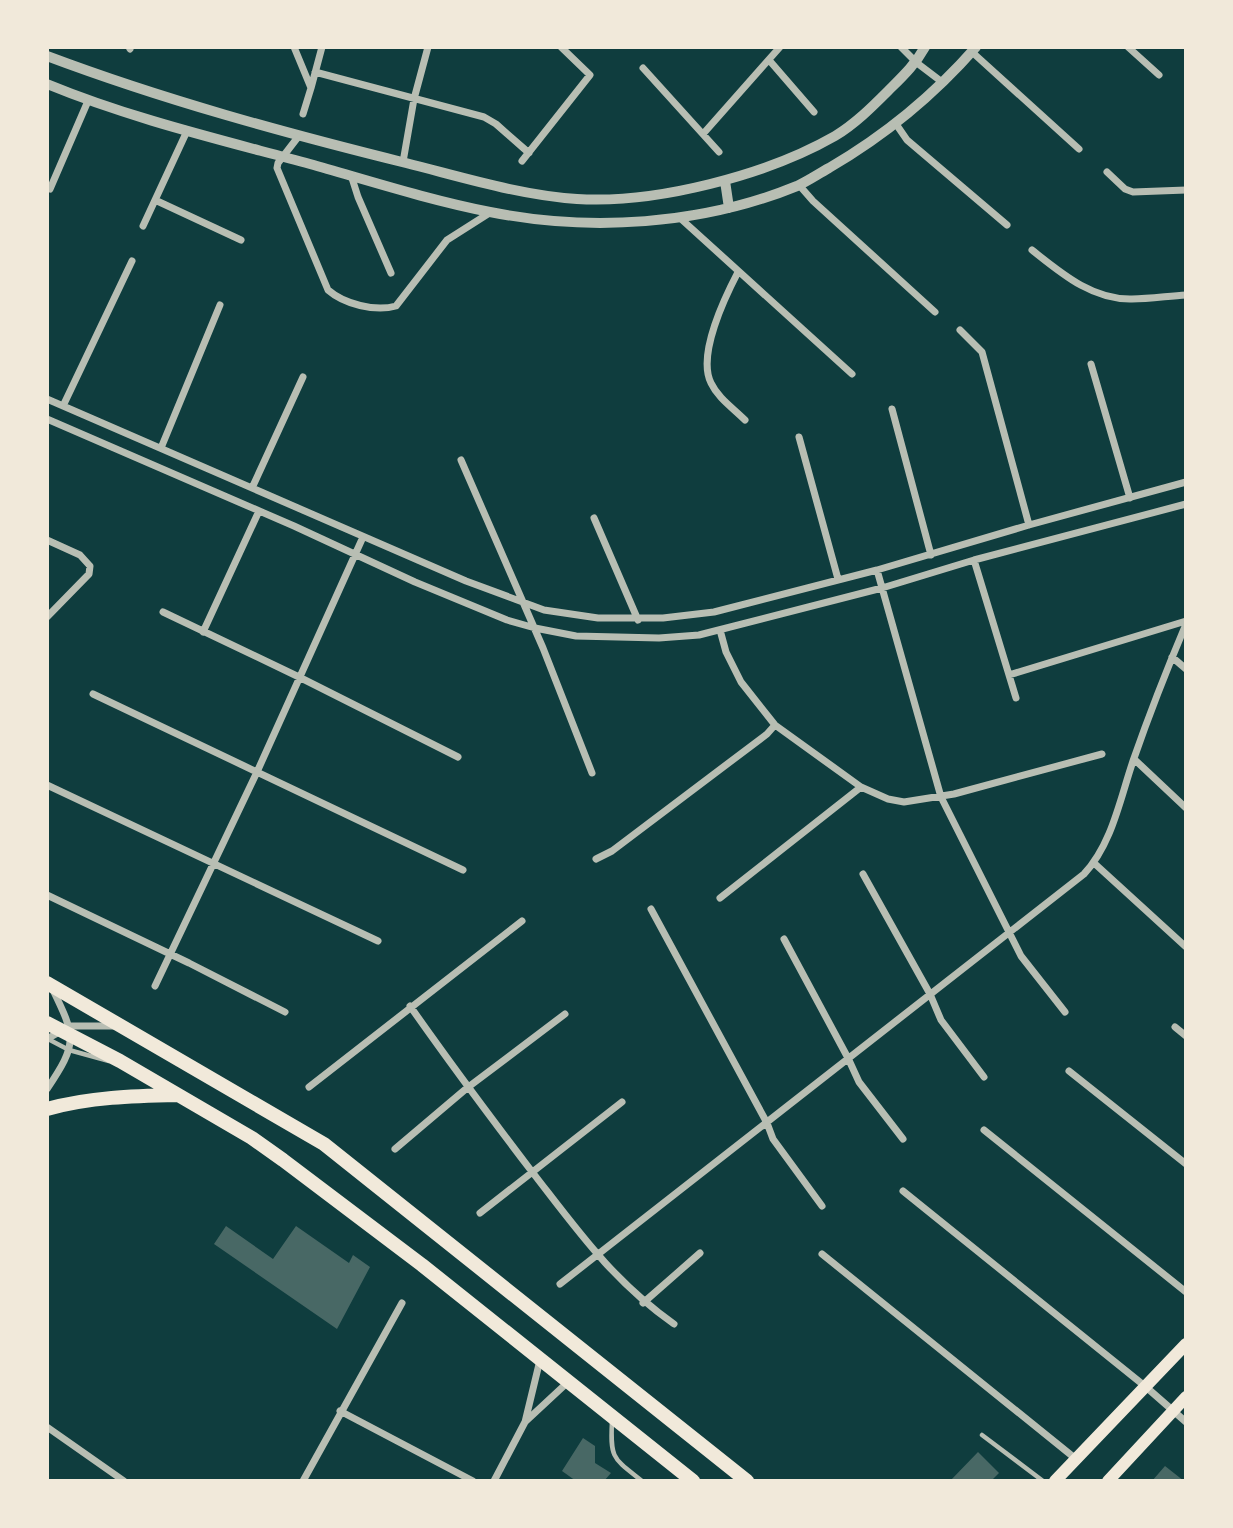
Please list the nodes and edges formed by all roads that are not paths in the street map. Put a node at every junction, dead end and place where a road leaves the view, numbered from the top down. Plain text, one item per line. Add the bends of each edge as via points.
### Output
1 (294, 47) edge
2 (322, 47) edge
3 (428, 47) edge
4 (561, 47) edge
5 (780, 47) edge
6 (901, 47) edge
7 (925, 47) edge
8 (1128, 47) edge
9 (974, 50) edge
10 (47, 55) edge
11 (769, 60) junction
12 (916, 63) junction
13 (643, 68) dead end
14 (315, 72) junction
15 (1159, 75) dead end
16 (942, 82) junction
17 (47, 84) edge
18 (311, 88) junction
19 (414, 99) junction
20 (88, 101) junction
21 (814, 112) dead end
22 (303, 114) dead end
23 (896, 124) junction
24 (187, 131) junction
25 (703, 134) junction
26 (298, 137) junction
27 (1079, 149) dead end
28 (719, 152) dead end
29 (528, 153) junction
30 (282, 156) junction
31 (522, 161) dead end
32 (403, 162) junction
33 (1107, 172) dead end
34 (351, 175) junction
35 (725, 181) junction
36 (799, 185) junction
37 (51, 190) dead end
38 (1186, 190) edge
39 (155, 200) junction
40 (729, 208) junction
41 (491, 212) junction
42 (680, 218) junction
43 (1007, 225) dead end
44 (143, 226) dead end
45 (241, 240) dead end
46 (1032, 250) dead end
47 (132, 261) dead end
48 (738, 272) junction
49 (391, 273) dead end
50 (1186, 295) edge
51 (220, 305) dead end
52 (935, 312) dead end
53 (960, 330) dead end
54 (1091, 364) dead end
55 (852, 374) dead end
56 (303, 377) dead end
57 (47, 399) edge
58 (65, 403) junction
59 (892, 409) dead end
60 (47, 419) edge
61 (745, 420) dead end
62 (799, 437) dead end
63 (163, 444) junction
64 (461, 460) dead end
65 (1186, 482) edge
66 (252, 488) junction
67 (1130, 498) junction
68 (1186, 504) edge
69 (259, 511) junction
70 (594, 519) dead end
71 (1029, 525) junction
72 (363, 537) junction
73 (47, 540) edge
74 (354, 554) junction
75 (931, 555) junction
76 (974, 560) junction
77 (877, 570) junction
78 (838, 579) junction
79 (882, 588) junction
80 (525, 604) junction
81 (163, 612) dead end
82 (47, 617) edge
83 (638, 620) junction
84 (1186, 622) edge
85 (535, 628) junction
86 (720, 630) junction
87 (203, 632) junction
88 (1172, 657) junction
89 (1186, 669) edge
90 (1009, 675) junction
91 (299, 677) junction
92 (93, 694) dead end
93 (1016, 698) dead end
94 (775, 725) junction
95 (1102, 754) dead end
96 (458, 757) dead end
97 (1134, 759) junction
98 (257, 772) junction
99 (592, 773) dead end
100 (47, 785) edge
101 (861, 787) junction
102 (941, 797) junction
103 (1186, 808) edge
104 (596, 859) dead end
105 (212, 863) junction
106 (1094, 863) junction
107 (463, 870) dead end
108 (863, 874) dead end
109 (47, 895) edge
110 (720, 898) dead end
111 (651, 909) dead end
112 (522, 921) dead end
113 (1010, 933) junction
114 (784, 939) dead end
115 (378, 941) dead end
116 (1186, 947) edge
117 (170, 953) junction
118 (49, 984) edge
119 (155, 986) dead end
120 (930, 994) junction
121 (410, 1006) junction
122 (285, 1012) dead end
123 (1065, 1012) dead end
124 (565, 1014) dead end
125 (47, 1023) edge
126 (125, 1027) junction
127 (1175, 1027) dead end
128 (68, 1036) junction
129 (1186, 1036) edge
130 (47, 1039) edge
131 (848, 1058) junction
132 (1069, 1071) dead end
133 (984, 1077) dead end
134 (309, 1087) dead end
135 (467, 1088) junction
136 (47, 1089) edge
137 (178, 1095) junction
138 (622, 1102) dead end
139 (47, 1109) edge
140 (767, 1123) junction
141 (984, 1130) dead end
142 (903, 1139) dead end
143 (395, 1149) dead end
144 (1186, 1164) edge
145 (532, 1171) junction
146 (903, 1191) dead end
147 (822, 1206) dead end
148 (480, 1213) dead end
149 (700, 1253) dead end
150 (596, 1254) junction
151 (822, 1254) dead end
152 (560, 1284) dead end
153 (1186, 1292) edge
154 (402, 1303) dead end
155 (643, 1303) junction
156 (674, 1324) dead end
157 (1186, 1344) edge
158 (540, 1360) junction
159 (568, 1382) junction
160 (1146, 1387) junction
161 (1186, 1397) edge
162 (340, 1410) junction
163 (1172, 1411) junction
164 (612, 1417) junction
165 (525, 1422) junction
166 (1186, 1422) edge
167 (47, 1427) edge
168 (982, 1435) dead end
169 (1076, 1459) junction
170 (124, 1481) edge
171 (303, 1481) edge
172 (473, 1481) edge
173 (494, 1481) edge
174 (642, 1481) edge
175 (693, 1481) edge
176 (747, 1481) edge
177 (1043, 1481) edge
178 (1055, 1481) edge
179 (1108, 1481) edge

1 - 18 street
2 - 14 street
3 - 19 street
4 - 29 street via 590,75
5 - 11 street
6 - 12 street
7 - 12 street
8 - 15 street
9 - 16 street
9 - 27 street
10 - 26 street
11 - 21 street
11 - 25 street
12 - 16 street
12 - 35 street via 836,135 784,161
13 - 25 street
14 - 18 street
14 - 19 street
16 - 23 street
17 - 20 street
18 - 22 street
19 - 29 street via 484,117
19 - 32 street
20 - 24 street
20 - 37 street
23 - 36 street
23 - 43 street via 908,140
24 - 30 street
24 - 39 street
25 - 28 street
26 - 30 street
26 - 32 street
29 - 31 street
30 - 34 street
30 - 41 street via 277,168 328,290 345,302 386,309 396,306 447,240
32 - 35 street via 506,188 574,199 612,200
33 - 38 street via 1133,192
34 - 41 street
34 - 49 street
35 - 40 street
36 - 40 street
36 - 52 street
39 - 44 street
39 - 45 street
40 - 42 street
41 - 42 street via 591,223
42 - 48 street
46 - 50 street via 1068,278 1107,296
47 - 58 street
48 - 55 street
48 - 61 street via 719,310 708,376 719,395
51 - 63 street
53 - 71 street via 982,352
54 - 67 street
56 - 66 street
57 - 58 street
58 - 63 street
59 - 75 street
60 - 69 street
62 - 78 street
63 - 66 street
64 - 80 street
65 - 67 street
66 - 72 street
67 - 71 street
68 - 76 street
69 - 74 street
69 - 87 street
70 - 83 street
71 - 75 street
72 - 74 street
72 - 80 street
73 - 82 street via 80,555 90,565 89,574
74 - 85 street
74 - 91 street
75 - 77 street
76 - 79 street
76 - 90 street
77 - 78 street
77 - 79 street
78 - 83 street via 715,612
79 - 86 street
79 - 102 street
80 - 83 street via 569,615
80 - 85 street
81 - 87 street
84 - 88 street
84 - 90 street
85 - 86 street via 576,635 659,638
85 - 99 street
86 - 94 street via 741,682
87 - 91 street
88 - 89 street
88 - 97 street
90 - 93 street
91 - 96 street
91 - 98 street
92 - 98 street
94 - 101 street
94 - 104 street
95 - 102 street
97 - 103 street
97 - 106 street
98 - 105 street
98 - 107 street
100 - 105 street
101 - 102 street via 904,803
101 - 110 street
102 - 113 street
105 - 115 street
105 - 117 street
106 - 113 street
106 - 116 street
108 - 120 street
109 - 117 street
111 - 140 street
112 - 121 street
113 - 120 street
113 - 123 street via 1021,956
114 - 131 street
117 - 119 street
117 - 122 street
118 - 126 main road
118 - 128 street
120 - 131 street
120 - 133 street via 941,1020
121 - 134 street
121 - 135 street
124 - 135 street
125 - 128 main road
126 - 128 street
126 - 176 main road via 346,1160
127 - 129 street
128 - 130 street
128 - 130 lane
128 - 136 street
128 - 137 main road
131 - 140 street
131 - 142 street via 865,1092
132 - 144 street
135 - 143 street
135 - 145 street
137 - 139 main road via 107,1097
137 - 158 main road via 312,1180
138 - 145 street
140 - 147 street via 773,1139
140 - 150 street
141 - 153 street
145 - 148 street
145 - 150 street
146 - 160 street
149 - 155 street
150 - 152 street
150 - 155 street
151 - 169 street
154 - 162 street
155 - 156 street
157 - 160 main road
158 - 159 main road
158 - 165 street
159 - 164 main road
159 - 165 street
160 - 163 street
160 - 169 main road
161 - 163 main road
162 - 171 street
162 - 172 street
163 - 166 street
163 - 179 main road
164 - 174 lane via 611,1448 616,1460
164 - 175 main road
165 - 173 street
167 - 170 street
168 - 177 lane
169 - 178 main road

